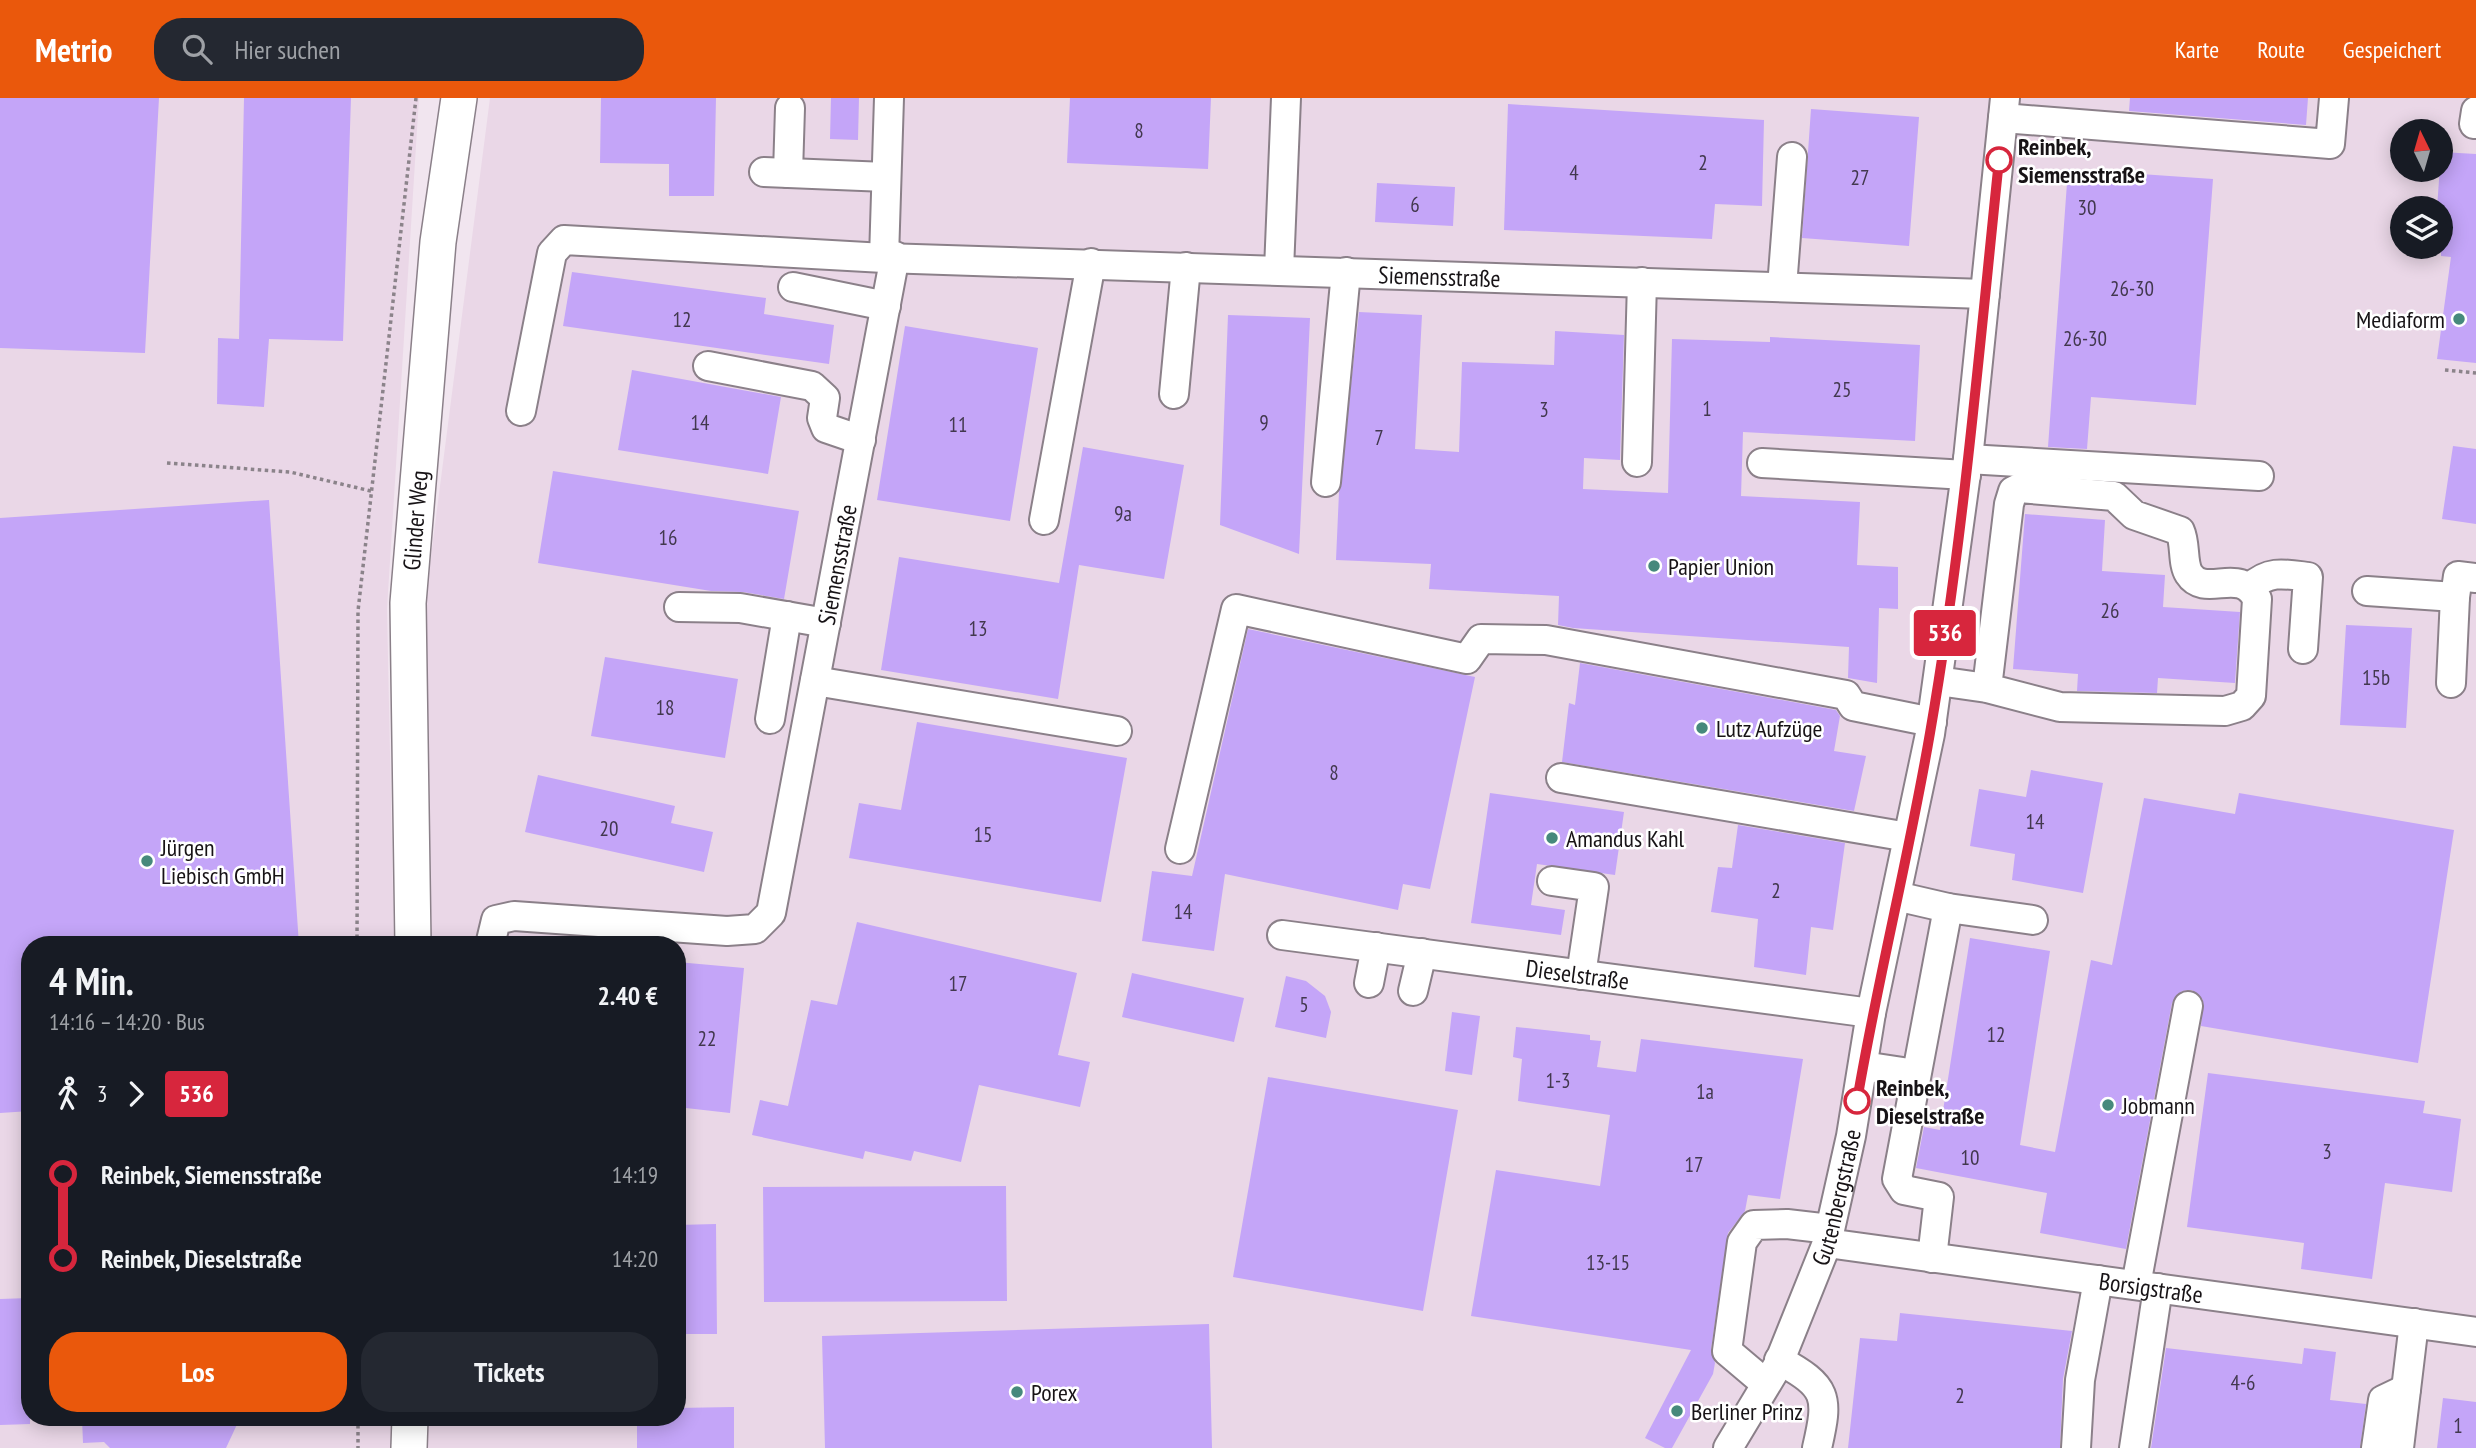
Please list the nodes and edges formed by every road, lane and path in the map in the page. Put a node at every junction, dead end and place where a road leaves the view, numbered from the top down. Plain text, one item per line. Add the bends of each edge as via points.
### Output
1 (416, 98) edge
2 (459, 98) edge
3 (889, 98) edge
4 (1286, 98) edge
5 (2334, 98) edge
6 (790, 108) dead end
7 (2004, 108) edge
8 (1791, 157) dead end
9 (886, 177) junction
10 (890, 257) junction
11 (1091, 263) junction
12 (1186, 267) junction
13 (1279, 270) junction
14 (1346, 272) junction
15 (1642, 282) junction
16 (793, 287) dead end
17 (1782, 287) junction
18 (1985, 294) junction
19 (886, 306) junction
20 (709, 366) dead end
21 (2445, 370) dead end
22 (2476, 373) edge
23 (1174, 394) dead end
24 (521, 411) dead end
25 (861, 440) junction
26 (1637, 462) dead end
27 (167, 463) dead end
28 (1762, 463) dead end
29 (1967, 467) junction
30 (2259, 476) dead end
31 (1326, 482) dead end
32 (371, 491) junction
33 (1044, 520) dead end
34 (2476, 578) edge
35 (2251, 587) junction
36 (2367, 591) dead end
37 (2455, 597) junction
38 (679, 607) dead end
39 (787, 616) junction
40 (826, 623) junction
41 (2303, 649) dead end
42 (815, 681) junction
43 (1938, 681) junction
44 (2451, 683) dead end
45 (1987, 688) junction
46 (770, 719) dead end
47 (1932, 722) junction
48 (1117, 731) dead end
49 (1561, 778) dead end
50 (1908, 837) junction
51 (1180, 849) dead end
52 (1552, 881) dead end
53 (1896, 896) junction
54 (1948, 908) junction
55 (2033, 920) dead end
56 (1282, 935) dead end
57 (357, 936) edge
58 (413, 936) edge
59 (492, 936) edge
60 (1376, 947) junction
61 (1422, 953) junction
62 (1581, 975) junction
63 (1369, 983) dead end
64 (1413, 991) dead end
65 (2188, 1006) dead end
66 (1871, 1013) junction
67 (1863, 1066) junction
68 (1916, 1074) junction
69 (1828, 1236) junction
70 (1932, 1258) junction
71 (2098, 1280) junction
72 (2147, 1287) junction
73 (2414, 1323) junction
74 (2476, 1332) edge
75 (1773, 1372) junction
76 (2406, 1389) junction
77 (358, 1426) edge
78 (410, 1426) edge
79 (421, 1426) edge
80 (358, 1448) edge
81 (409, 1448) edge
82 (415, 1448) edge
83 (1728, 1448) edge
84 (1817, 1448) edge
85 (2076, 1448) edge
86 (2134, 1448) edge
87 (2376, 1448) edge
88 (2399, 1448) edge

1 - 32 path
2 - 58 main road, Glinder Weg via 438,242 408,603
3 - 9 street
4 - 13 street
5 - 7 street via 2330,144
6 - 9 street via 776,172
7 - 18 street, Gutenbergstraße
8 - 17 street
9 - 10 street
10 - 11 street, Siemensstraße
10 - 19 street, Siemensstraße
10 - 24 street, Siemensstraße via 564,240 552,253
11 - 12 street, Siemensstraße
11 - 33 street
12 - 13 street, Siemensstraße
12 - 23 street
13 - 14 street, Siemensstraße
14 - 15 street, Siemensstraße
14 - 31 street
15 - 17 street, Siemensstraße
15 - 26 street
16 - 19 street
17 - 18 street, Siemensstraße
18 - 29 street, Gutenbergstraße
19 - 25 street, Siemensstraße
20 - 25 street via 812,386 825,398 822,418 826,428
21 - 22 path
25 - 40 street, Siemensstraße
27 - 32 path via 290,472
28 - 29 street
29 - 30 street
29 - 43 street, Gutenbergstraße
32 - 57 path via 358,611
34 - 37 street via 2458,576
35 - 41 street via 2262,576 2278,573 2308,577
35 - 45 street via 2257,600 2256,632 2250,696 2242,706 2225,711 2060,707
35 - 45 street via 2193,579 2187,572 2180,531 2134,515 2114,496 2019,488 2009,504
36 - 37 street
37 - 44 street
38 - 39 street via 740,608
39 - 40 street
39 - 46 street
40 - 42 street, Siemensstraße
42 - 48 street
42 - 59 street, Siemensstraße via 771,913 755,929 727,931 514,916 496,920
43 - 45 street
43 - 47 street, Gutenbergstraße
47 - 50 street, Gutenbergstraße
47 - 51 street via 1853,706 1846,695 1546,640 1481,639 1467,659 1236,609
49 - 50 street
50 - 53 street, Gutenbergstraße
52 - 62 street via 1594,887
53 - 54 street
53 - 66 street, Gutenbergstraße
54 - 55 street
54 - 68 street
56 - 60 street, Dieselstraße
60 - 61 street, Dieselstraße
60 - 63 street
61 - 62 street, Dieselstraße
61 - 64 street
62 - 66 street, Dieselstraße
65 - 72 street
66 - 67 street, Gutenbergstraße
67 - 68 street
67 - 69 street, Gutenbergstraße
68 - 70 street via 1896,1179 1904,1190 1939,1197
69 - 70 street, Borsigstraße
69 - 75 street, Gutenbergstraße
69 - 75 street, Borsigstraße via 1787,1224 1754,1225 1742,1242 1727,1351
70 - 71 street, Borsigstraße
71 - 72 street, Borsigstraße
71 - 85 street via 2080,1380
72 - 73 street, Borsigstraße
72 - 86 street
73 - 74 street, Borsigstraße
73 - 76 street
75 - 83 street, Gutenbergstraße
75 - 84 street via 1806,1375 1821,1392 1826,1408
76 - 87 street via 2383,1400
76 - 88 street
77 - 80 path
78 - 81 main road
79 - 82 street

